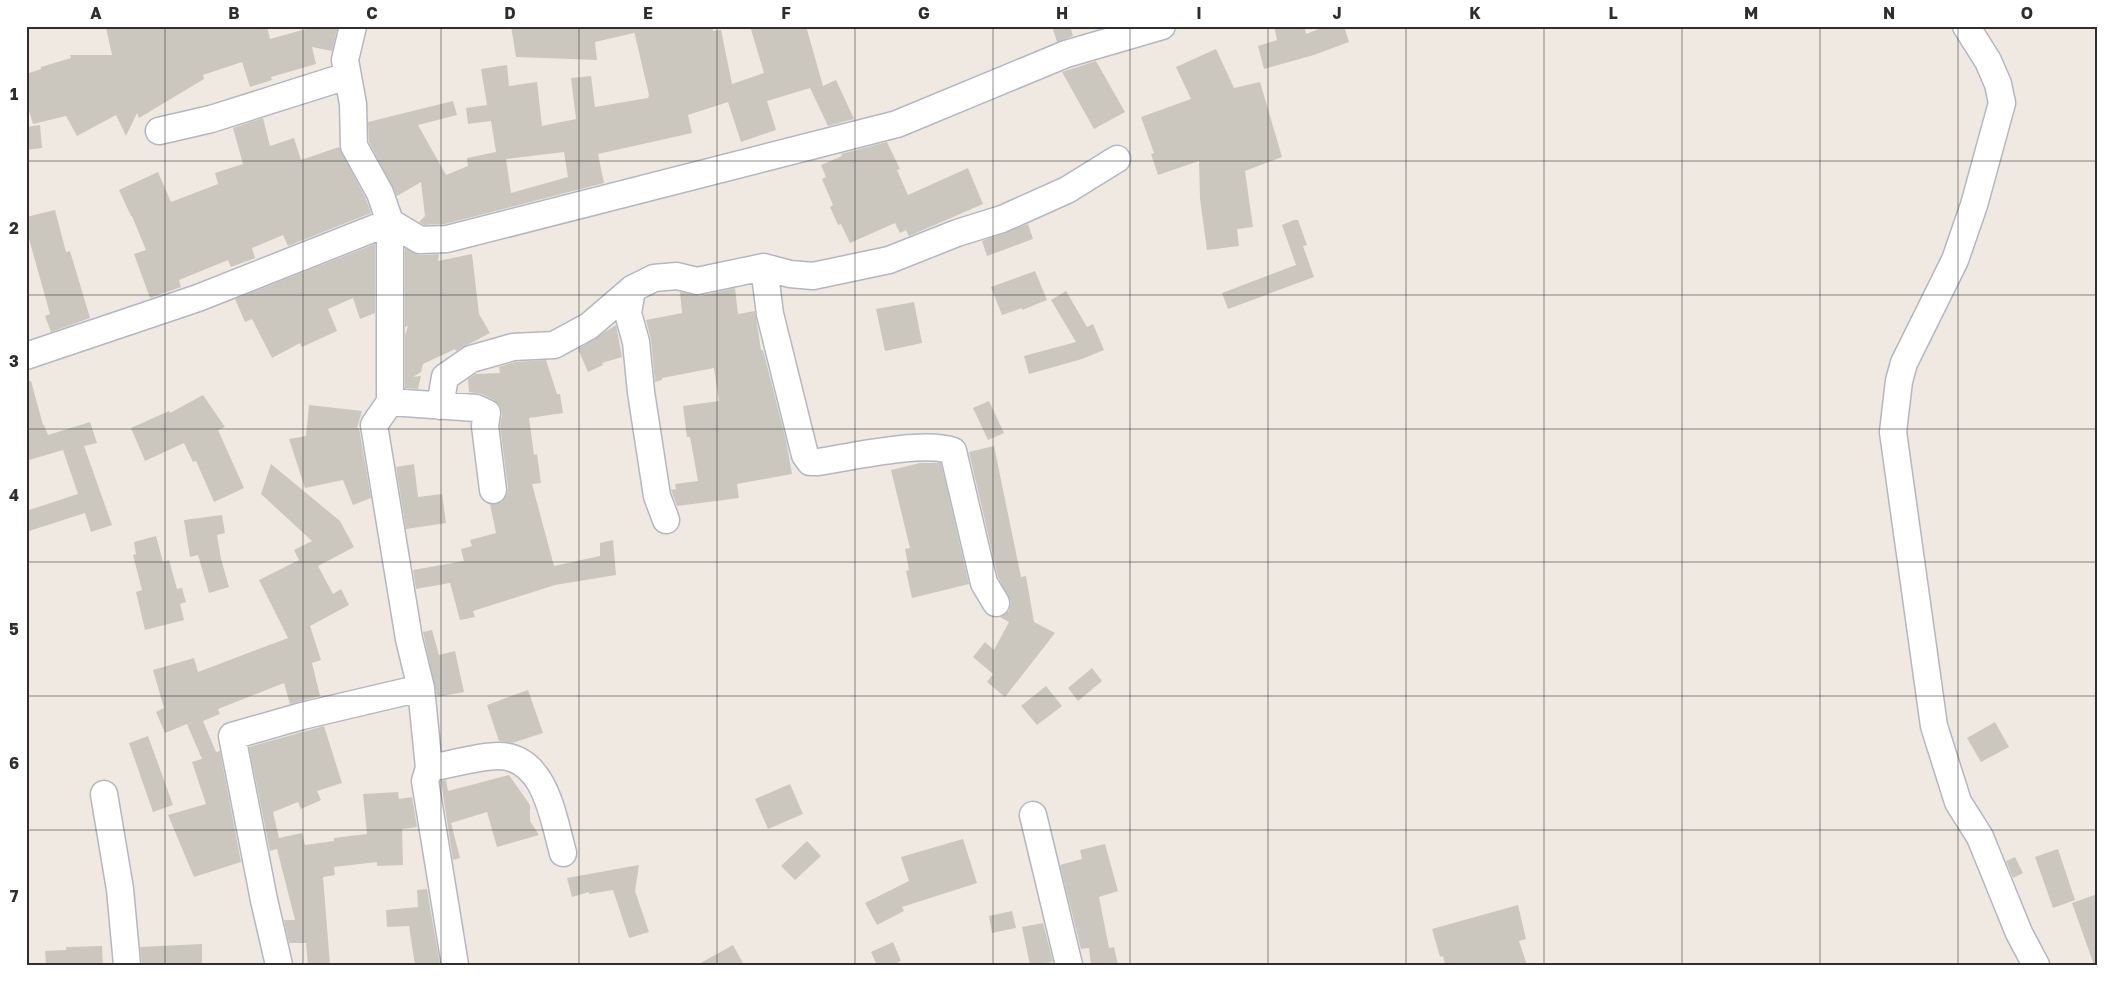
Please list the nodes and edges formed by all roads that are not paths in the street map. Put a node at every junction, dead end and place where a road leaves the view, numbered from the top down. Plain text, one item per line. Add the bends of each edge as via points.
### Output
1 (353, 26) edge
2 (1162, 26) edge
3 (1966, 26) edge
4 (347, 76) junction
5 (160, 131) dead end
6 (1117, 159) dead end
7 (390, 222) junction
8 (764, 267) junction
9 (632, 289) junction
10 (26, 356) edge
11 (390, 402) junction
12 (440, 406) junction
13 (493, 490) dead end
14 (666, 520) dead end
15 (996, 604) dead end
16 (421, 688) junction
17 (429, 768) junction
18 (104, 794) dead end
19 (1032, 815) dead end
20 (563, 853) dead end
21 (127, 965) edge
22 (279, 965) edge
23 (455, 965) edge
24 (1069, 965) edge
25 (2036, 965) edge

1 - 4 street via 346,60
2 - 7 street via 1066,54 897,124 447,239 420,240
3 - 25 street via 1988,61 2002,103 1955,260 1904,363 1893,432 1934,726 1958,802 1980,837
4 - 5 street via 211,119
4 - 7 street via 353,104 354,146 380,192
6 - 8 street via 1068,190 1002,219 888,260 813,276
7 - 10 street via 198,298
7 - 11 street
8 - 9 street via 698,281 677,276 654,278
8 - 15 street via 770,314 805,455 810,462 818,462 929,447 945,447 954,451 984,583
9 - 12 street via 589,326 554,345 512,347 471,359 445,378
9 - 14 street via 628,313 636,342 640,392 657,496
11 - 12 street
11 - 16 street via 374,425
12 - 13 street via 476,408 487,413 485,426
16 - 17 street
16 - 22 street via 232,736
17 - 20 street via 497,756 516,758 529,767 546,792
17 - 23 street via 425,781
18 - 21 street via 120,889
19 - 24 street

